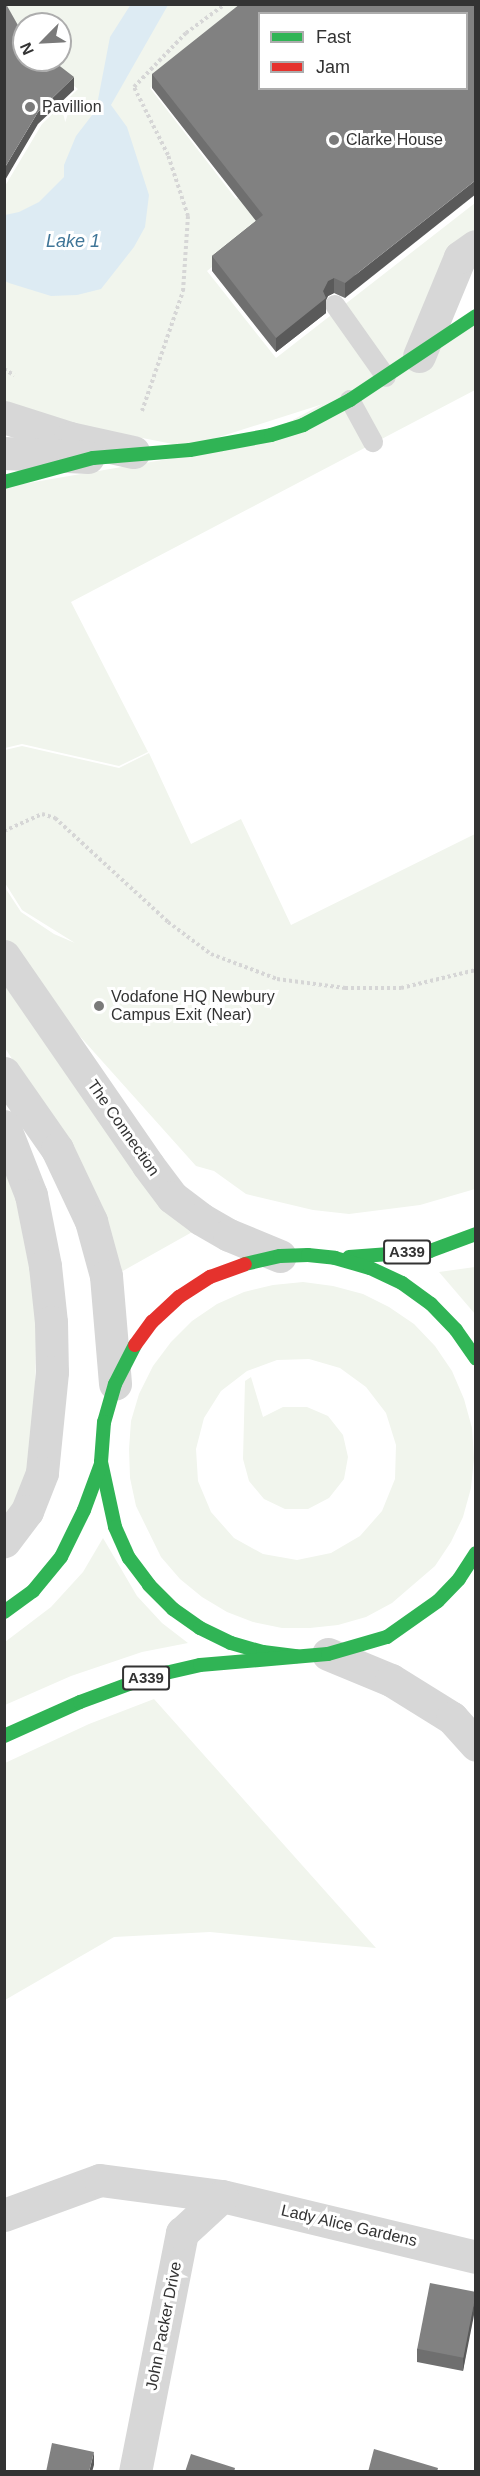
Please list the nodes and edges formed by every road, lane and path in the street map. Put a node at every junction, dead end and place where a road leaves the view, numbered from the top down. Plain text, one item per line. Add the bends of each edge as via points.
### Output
1 (225, 4) edge
2 (476, 246) edge
3 (335, 305) dead end
4 (476, 316) edge
5 (419, 356) junction
6 (386, 377) junction
7 (350, 400) junction
8 (4, 417) edge
9 (373, 442) dead end
10 (4, 453) edge
11 (138, 453) junction
12 (93, 458) junction
13 (4, 482) edge
14 (4, 831) edge
15 (4, 956) edge
16 (476, 970) edge
17 (4, 1073) edge
18 (4, 1126) edge
19 (476, 1234) edge
20 (280, 1256) junction
21 (335, 1258) junction
22 (476, 1359) edge
23 (115, 1384) junction
24 (101, 1462) junction
25 (4, 1541) edge
26 (476, 1553) edge
27 (4, 1612) edge
28 (312, 1655) junction
29 (4, 1736) edge
30 (476, 1745) edge
31 (222, 2196) junction
32 (4, 2215) edge
33 (476, 2257) edge
34 (135, 2472) edge

1 - 11 path via 186,33 134,87 168,155 188,216 183,291 142,410
2 - 5 street via 460,257
3 - 6 lane
4 - 5 main road
5 - 6 main road
6 - 7 main road
7 - 9 lane
7 - 11 main road via 303,425 271,435 190,450
8 - 11 street via 70,438
10 - 12 street
11 - 12 main road
12 - 13 main road
14 - 16 path via 42,814 55,818 168,922 211,954 278,980 345,988 402,988
15 - 20 street, The Connection via 172,1197 210,1224
17 - 23 street via 57,1149 91,1221 106,1275
18 - 25 street via 31,1195 45,1266 52,1372 42,1473 27,1511
19 - 21 main road, A339 via 430,1251
20 - 21 main road
20 - 23 main road via 210,1277 179,1297 152,1322 131,1351
21 - 22 main road via 369,1268 410,1288 432,1304
23 - 24 main road via 104,1422
24 - 27 main road via 61,1557 33,1591
24 - 28 main road via 112,1516 129,1558 173,1609 231,1643 263,1652
26 - 28 main road via 452,1586 413,1621 387,1637 358,1647
28 - 29 main road, A339 via 200,1665 148,1677
28 - 30 street via 391,1680 452,1718
31 - 32 street, Lady Alice Gardens via 100,2181
31 - 33 street, Lady Alice Gardens
31 - 34 street, John Packer Drive via 182,2233

